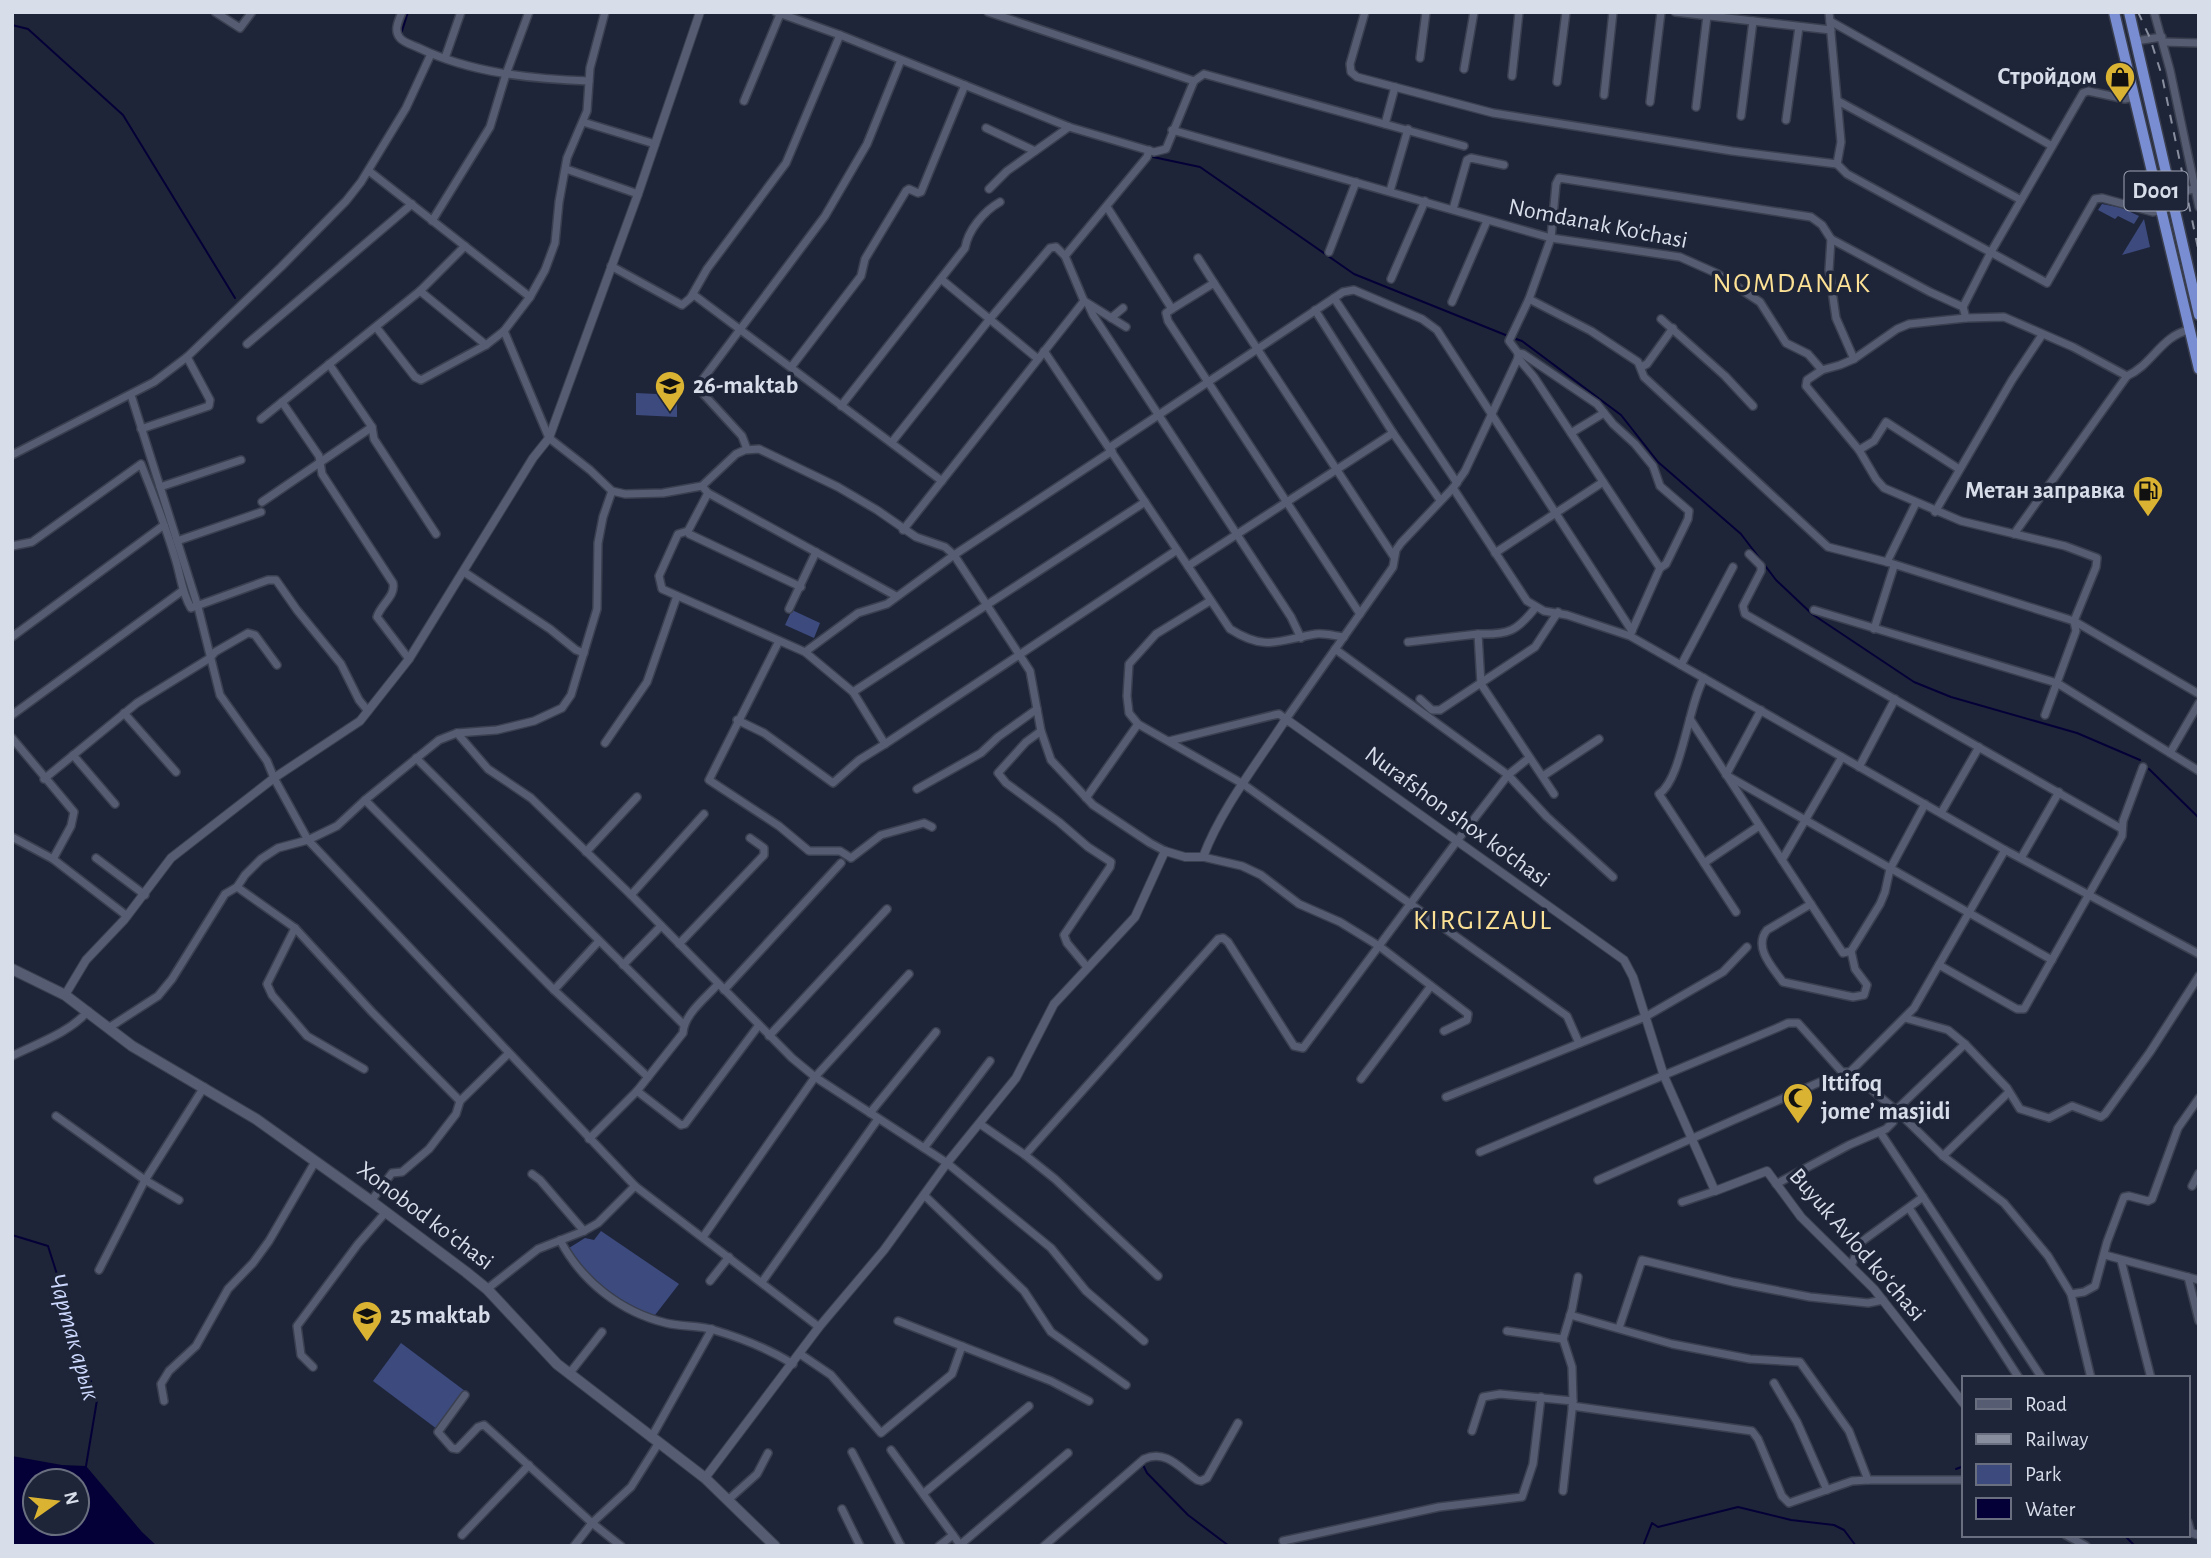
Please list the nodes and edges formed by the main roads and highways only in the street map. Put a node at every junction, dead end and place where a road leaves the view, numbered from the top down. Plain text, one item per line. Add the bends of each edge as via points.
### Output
1 (2114, 12) edge
2 (2129, 12) edge
3 (2195, 283) edge
4 (2199, 315) edge
5 (2199, 369) edge
6 (12, 970) edge
7 (775, 1546) edge

1 - 5 highway, D001
2 - 3 highway, D001
3 - 4 highway, D001
6 - 7 main road, Xonobod koʻchasi via 65,995 132,1046 256,1119 371,1200 487,1289 557,1364 705,1478

